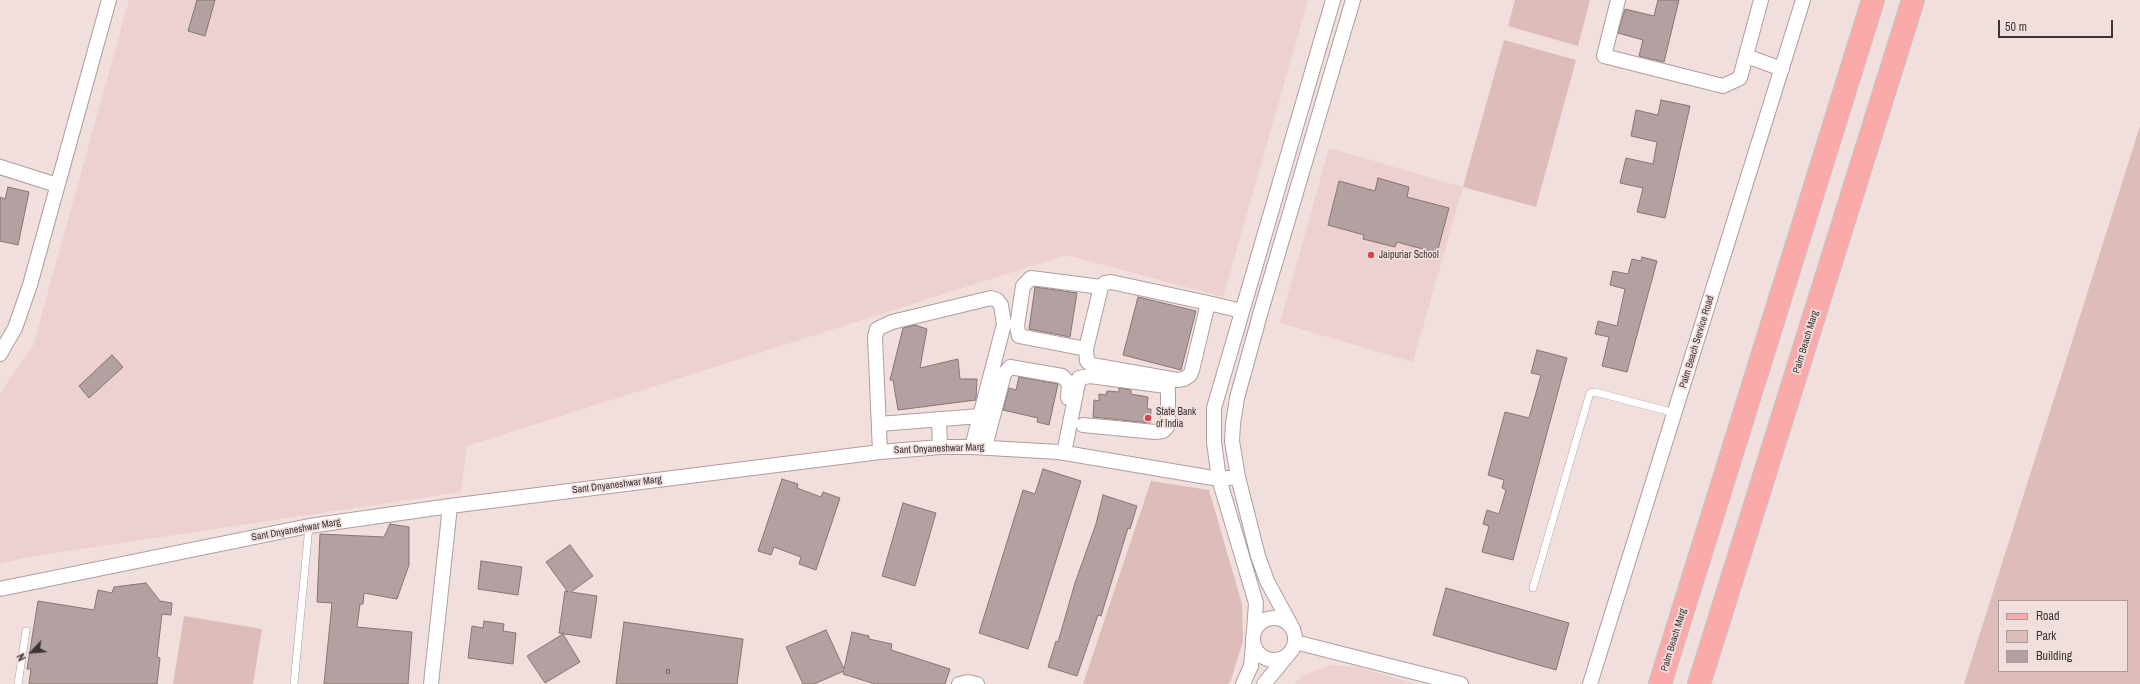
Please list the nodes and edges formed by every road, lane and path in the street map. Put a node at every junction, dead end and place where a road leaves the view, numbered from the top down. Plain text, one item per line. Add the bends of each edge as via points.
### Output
1 (109, 0) edge
2 (1333, 0) edge
3 (1353, 0) edge
4 (1618, 0) edge
5 (1761, 0) edge
6 (1803, 0) edge
7 (1873, 0) edge
8 (1913, 0) edge
9 (1746, 56) junction
10 (1782, 69) junction
11 (0, 167) edge
12 (57, 185) junction
13 (1101, 287) junction
14 (1208, 304) junction
15 (1242, 311) junction
16 (1086, 349) junction
17 (0, 354) edge
18 (1675, 413) junction
19 (980, 416) junction
20 (939, 419) junction
21 (879, 424) junction
22 (1083, 425) dead end
23 (940, 447) junction
24 (979, 447) junction
25 (880, 452) junction
26 (1061, 452) junction
27 (1238, 477) junction
28 (1219, 479) junction
29 (450, 506) junction
30 (309, 526) junction
31 (1533, 588) dead end
32 (0, 589) edge
33 (26, 631) dead end
34 (1254, 631) junction
35 (1292, 641) junction
36 (1254, 645) junction
37 (18, 684) edge
38 (294, 684) edge
39 (431, 684) edge
40 (959, 684) edge
41 (977, 684) edge
42 (1243, 684) edge
43 (1264, 684) edge
44 (1461, 684) edge
45 (1590, 684) edge
46 (1660, 684) edge
47 (1699, 684) edge

1 - 12 street
2 - 15 street
3 - 27 street via 1237,398 1232,424 1232,442
4 - 9 street via 1604,56 1723,86 1740,78
5 - 9 street
6 - 10 street, Palm Beach Service Road
7 - 46 main road, Palm Beach Marg
8 - 47 main road, Palm Beach Marg
9 - 10 street
10 - 18 street, Palm Beach Service Road
11 - 12 street
12 - 17 street via 30,286 15,328
13 - 14 street via 1111,282
13 - 16 street
13 - 16 street via 1031,278 1024,286 1016,326 1019,336
14 - 15 street
14 - 16 street via 1192,370 1184,379 1177,380 1092,364 1087,361
15 - 28 street via 1214,408 1214,442
18 - 31 lane via 1595,392 1590,393
18 - 45 street, Palm Beach Service Road
19 - 20 street
19 - 21 street via 1004,324 1001,305 991,298 892,322 877,329 875,337
19 - 24 street
20 - 21 street
20 - 23 street
21 - 25 street
22 - 26 street via 1155,432 1163,430 1168,422 1168,390 1166,386 1090,376 1079,378
23 - 24 street, Sant Dnyaneshwar Marg
23 - 25 street, Sant Dnyaneshwar Marg
24 - 26 street, Sant Dnyaneshwar Marg
24 - 26 street via 1004,374 1010,367 1016,367 1062,376 1067,380 1070,387
25 - 29 street, Sant Dnyaneshwar Marg
26 - 28 street, Sant Dnyaneshwar Marg
27 - 28 street, Sant Dnyaneshwar Marg
27 - 35 street via 1258,556
28 - 34 street via 1256,603
29 - 30 street, Sant Dnyaneshwar Marg
29 - 39 street
30 - 32 street, Sant Dnyaneshwar Marg
30 - 38 lane
33 - 37 lane
34 - 35 street via 1257,625 1269,618 1283,619
34 - 36 street
35 - 36 street via 1283,658 1269,659 1262,656
35 - 43 street
35 - 44 street
36 - 42 street via 1251,666
40 - 41 street

